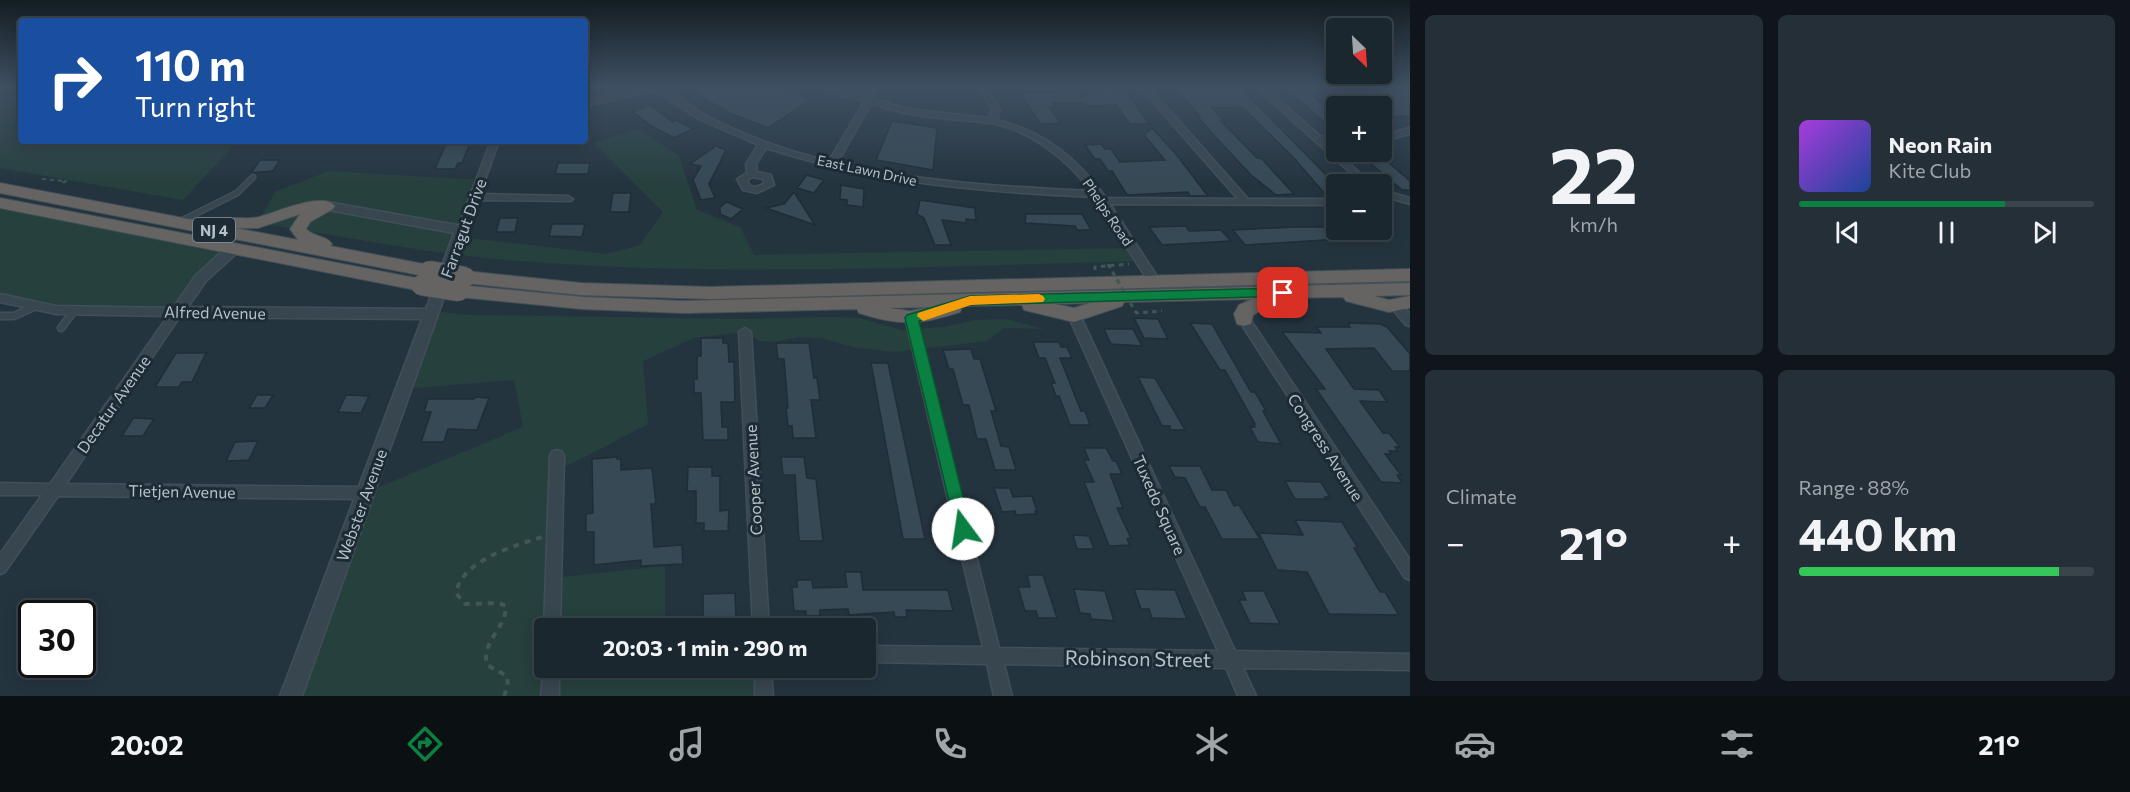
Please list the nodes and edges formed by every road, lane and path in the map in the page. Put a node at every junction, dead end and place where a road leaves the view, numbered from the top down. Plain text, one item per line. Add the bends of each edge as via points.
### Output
1 (707, 118) edge
2 (858, 118) edge
3 (969, 118) edge
4 (1172, 118) edge
5 (1294, 118) edge
6 (992, 121) joint
7 (1410, 131) edge
8 (1392, 136) edge
9 (1317, 139) junction
10 (1326, 139) edge
11 (764, 143) junction
12 (494, 144) edge
13 (832, 164) junction
14 (752, 174) dead end
15 (1357, 174) edge
16 (253, 177) dead end
17 (42, 179) dead end
18 (60, 184) dead end
19 (0, 188) edge
20 (1392, 196) edge
21 (474, 197) junction
22 (1099, 197) junction
23 (568, 199) dead end
24 (1410, 201) edge
25 (0, 202) edge
26 (1247, 202) junction
27 (1326, 202) edge
28 (327, 206) junction
29 (178, 223) junction
30 (462, 230) junction
31 (234, 248) junction
32 (375, 261) junction
33 (1108, 264) junction
34 (1143, 264) junction
35 (1087, 270) dead end
36 (1410, 275) edge
37 (425, 278) junction
38 (1154, 281) junction
39 (462, 284) junction
40 (1410, 289) edge
41 (1329, 291) junction
42 (1283, 293) junction
43 (0, 298) edge
44 (1014, 299) junction
45 (970, 300) junction
46 (855, 303) junction
47 (1134, 304) junction
48 (1403, 304) edge
49 (36, 306) junction
50 (74, 311) junction
51 (1162, 311) dead end
52 (177, 312) junction
53 (431, 314) junction
54 (1074, 315) junction
55 (0, 316) edge
56 (911, 318) junction
57 (1244, 319) joint
58 (1410, 322) edge
59 (61, 328) dead end
60 (745, 332) dead end
61 (557, 456) dead end
62 (0, 489) edge
63 (54, 490) junction
64 (365, 493) junction
65 (555, 534) junction
66 (0, 567) edge
67 (1410, 573) edge
68 (552, 618) edge
69 (760, 618) edge
70 (876, 654) edge
71 (993, 656) junction
72 (1230, 659) junction
73 (1410, 662) edge
74 (551, 678) edge
75 (763, 678) edge
76 (291, 696) edge
77 (504, 696) edge
78 (550, 696) edge
79 (764, 696) edge
80 (1003, 696) edge
81 (1247, 696) edge

1 - 11 street, East Lawn Drive
2 - 13 street
3 - 6 street, Phelps Road
4 - 26 street
5 - 9 street
6 - 22 street, Phelps Road via 1016,128 1057,152 1082,172
7 - 8 street
9 - 10 street
9 - 15 street
11 - 13 street, East Lawn Drive
11 - 14 street via 751,164
12 - 21 street, Farragut Drive
13 - 22 street, East Lawn Drive via 954,186
16 - 29 lane via 237,193
17 - 18 path via 66,181
19 - 29 highway, NJ 4
20 - 24 street
21 - 23 street
21 - 30 street, Farragut Drive
22 - 26 street, East Lawn Drive
22 - 34 street, Phelps Road
25 - 31 highway, NJ 4
26 - 27 street, East Lawn Drive
28 - 29 highway via 301,208 252,224
28 - 30 street
28 - 32 highway via 303,219 299,226 301,234
29 - 32 highway, NJ 4
30 - 53 street, Farragut Drive
31 - 37 highway, NJ 4
31 - 52 street, Decatur Avenue via 201,278
32 - 37 highway, NJ 4
33 - 34 path
33 - 35 path
33 - 47 path, bridge
34 - 38 street, Phelps Road
36 - 38 highway, NJ 4
37 - 39 highway, NJ 4, bridge
38 - 39 highway, NJ 4 via 668,293
39 - 46 highway, NJ 4 via 531,299 641,306
40 - 41 highway, NJ 4
41 - 42 highway, NJ 4
41 - 48 highway via 1375,303
42 - 47 highway, NJ 4
42 - 57 highway via 1251,307 1244,312
43 - 49 street, Alfred Avenue
44 - 45 highway, NJ 4
44 - 47 highway, NJ 4
44 - 54 highway
45 - 46 highway, NJ 4
45 - 56 highway
46 - 56 highway via 890,316
47 - 51 path via 1137,313
47 - 54 highway
48 - 58 street
49 - 50 street, Alfred Avenue
49 - 55 lane via 7,318
50 - 52 street, Alfred Avenue
50 - 59 lane
52 - 53 street, Alfred Avenue
52 - 63 street, Decatur Avenue
53 - 64 street, Webster Avenue
54 - 72 street, Tuxedo Square
56 - 71 street
57 - 67 street, Congress Avenue
60 - 69 street, Cooper Avenue
61 - 65 street
62 - 63 street, Tietjen Avenue
63 - 64 street, Tietjen Avenue
63 - 66 street, Decatur Avenue
64 - 76 street, Webster Avenue
65 - 68 street
65 - 77 path via 510,548 480,563 457,586 459,598 465,604 506,606 505,619 484,655 487,665 507,676
70 - 71 street, Robinson Street
71 - 72 street, Robinson Street
71 - 80 street
72 - 73 street, Robinson Street
72 - 81 street, Tuxedo Square
74 - 78 street
75 - 79 street

